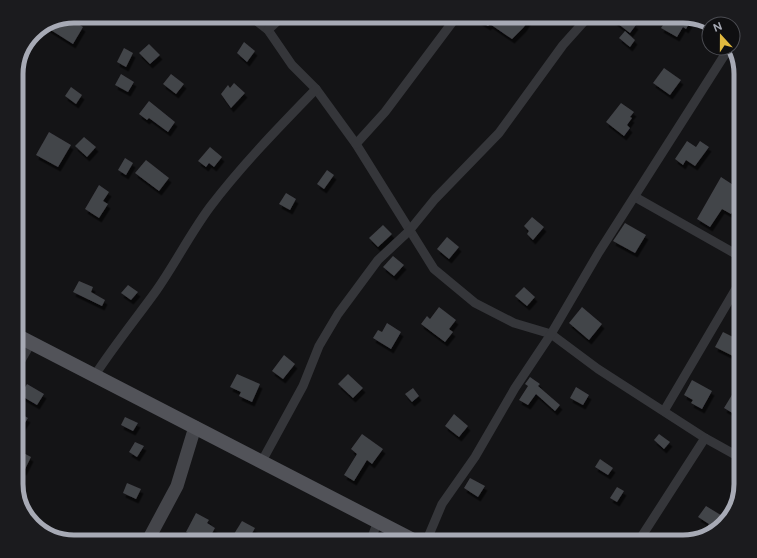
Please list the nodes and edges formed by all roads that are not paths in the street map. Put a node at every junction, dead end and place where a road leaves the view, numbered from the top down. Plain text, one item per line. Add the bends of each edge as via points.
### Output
1 (259, 23) edge
2 (276, 23) edge
3 (452, 23) edge
4 (583, 23) edge
5 (268, 30) junction
6 (724, 56) edge
7 (316, 89) junction
8 (356, 144) junction
9 (635, 197) junction
10 (409, 231) junction
11 (734, 253) edge
12 (734, 292) edge
13 (551, 334) junction
14 (23, 339) edge
15 (31, 343) junction
16 (23, 357) edge
17 (95, 375) junction
18 (664, 411) junction
19 (194, 427) junction
20 (705, 438) junction
21 (734, 453) edge
22 (262, 461) junction
23 (378, 521) junction
24 (151, 535) edge
25 (373, 535) edge
26 (404, 535) edge
27 (429, 535) edge
28 (643, 535) edge

1 - 5 street
2 - 5 street
3 - 8 street via 385,112
4 - 10 street via 563,45 499,133 435,199
5 - 7 street via 292,65
6 - 9 street
7 - 8 street
7 - 17 street via 280,126 210,207 155,292
8 - 10 street
9 - 11 street
9 - 13 street
10 - 13 street via 434,269 475,303 514,323
10 - 22 street via 378,260 338,314 319,346 303,386
12 - 18 street
13 - 18 street via 598,369
13 - 27 street via 515,388 475,458 442,504
14 - 15 main road
15 - 16 street
15 - 17 main road
17 - 19 main road
18 - 20 street
19 - 22 main road
19 - 24 street via 177,486
20 - 21 street
20 - 28 street
22 - 23 main road
23 - 25 street
23 - 26 main road

